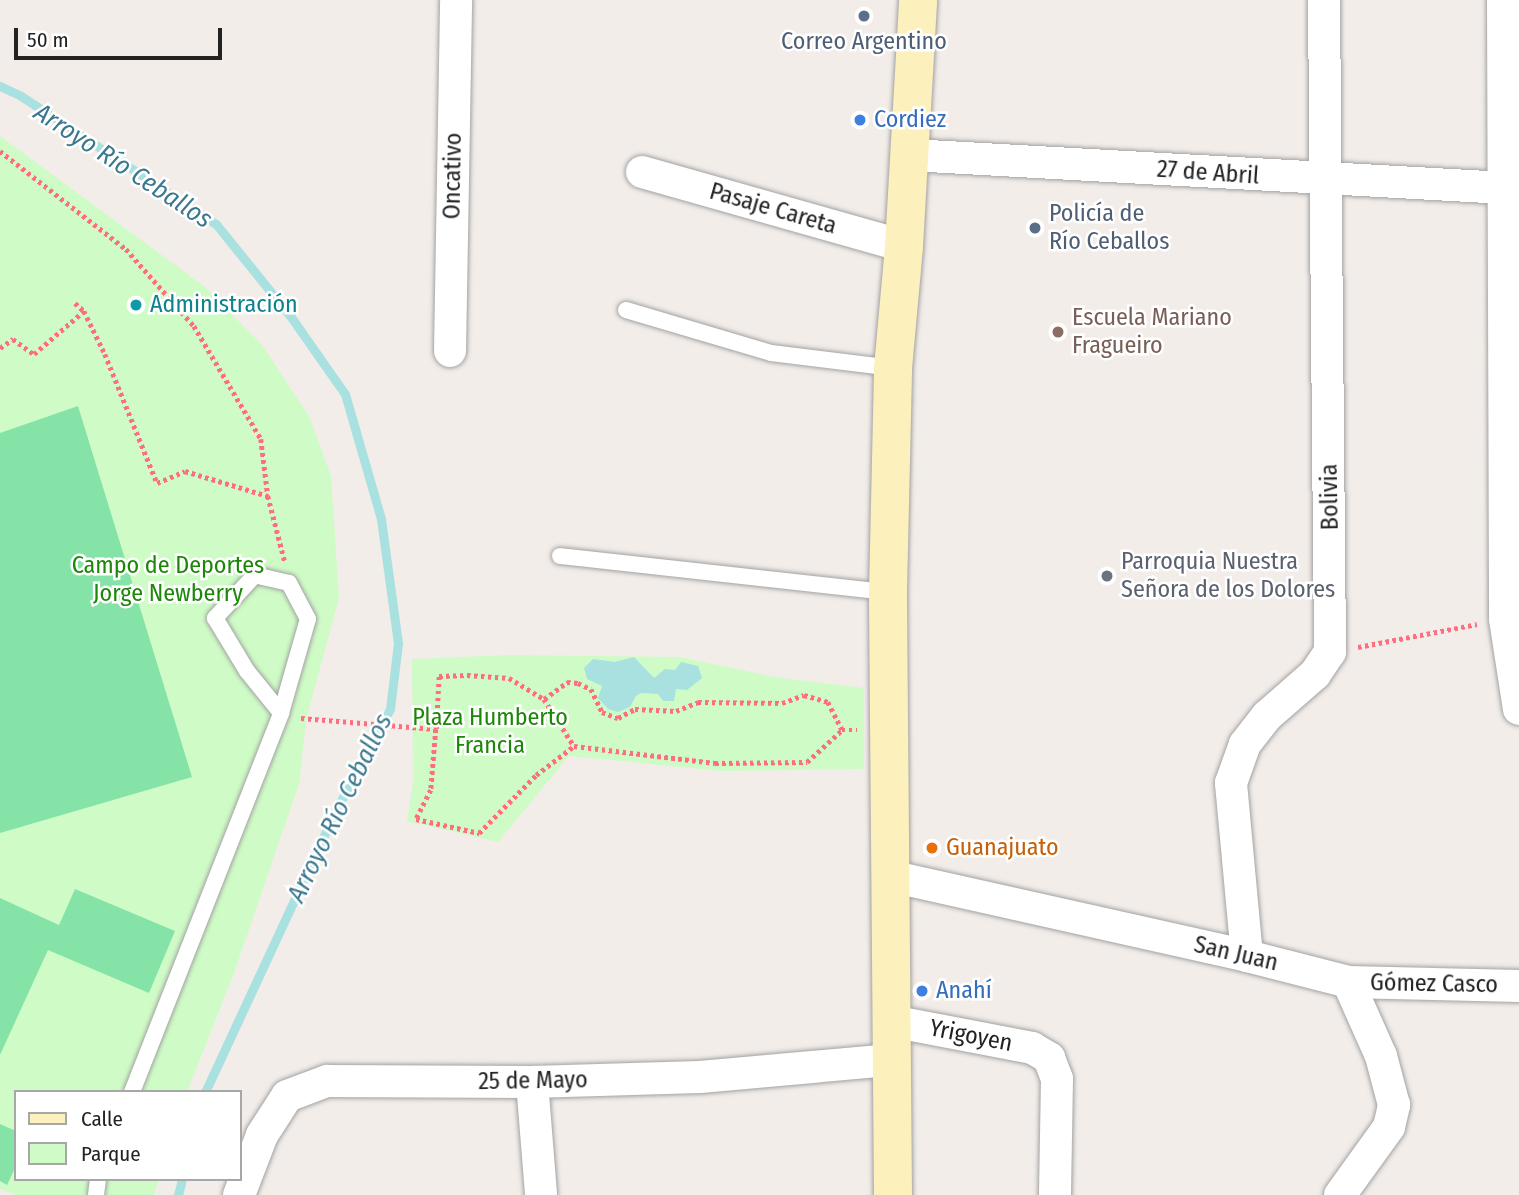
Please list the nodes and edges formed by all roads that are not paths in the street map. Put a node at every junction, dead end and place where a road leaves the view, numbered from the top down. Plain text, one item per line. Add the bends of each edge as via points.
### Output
1 (456, 0) edge
2 (918, 0) edge
3 (1324, 0) edge
4 (1503, 0) edge
5 (910, 155) junction
6 (642, 172) dead end
7 (1324, 180) junction
8 (1506, 188) junction
9 (904, 246) junction
10 (626, 310) dead end
11 (450, 351) dead end
12 (892, 368) junction
13 (560, 556) dead end
14 (888, 592) junction
15 (1519, 709) edge
16 (281, 713) junction
17 (890, 876) junction
18 (1247, 956) junction
19 (1348, 982) junction
20 (1519, 986) edge
21 (891, 1021) junction
22 (891, 1060) junction
23 (532, 1082) junction
24 (133, 1090) edge
25 (239, 1195) edge
26 (541, 1195) edge
27 (893, 1195) edge
28 (1055, 1195) edge
29 (1340, 1195) edge

1 - 11 street, Oncativo
2 - 5 main road
3 - 7 street, Bolivia
4 - 8 street
5 - 7 street, 27 de Abril
5 - 9 main road
6 - 9 street, Pasaje Careta
7 - 8 street, 27 de Abril
7 - 18 street, Bolivia via 1330,652 1315,674 1267,716 1245,744 1231,783
8 - 15 street via 1505,619
9 - 12 main road
10 - 12 lane via 771,354
12 - 14 main road
13 - 14 lane
14 - 17 main road
16 - 16 lane via 247,671 215,618 255,575 289,583 308,619
16 - 24 lane
17 - 18 street, San Juan
17 - 21 main road
18 - 19 street, San Juan
19 - 20 street, Gómez Casco
19 - 29 street via 1381,1056 1394,1105 1389,1127
21 - 22 main road
21 - 28 street, Yrigoyen via 1032,1048 1049,1058 1057,1079
22 - 23 street, 25 de Mayo via 701,1077
22 - 27 main road
23 - 25 street, 25 de Mayo via 327,1081 287,1096 262,1135
23 - 26 street

